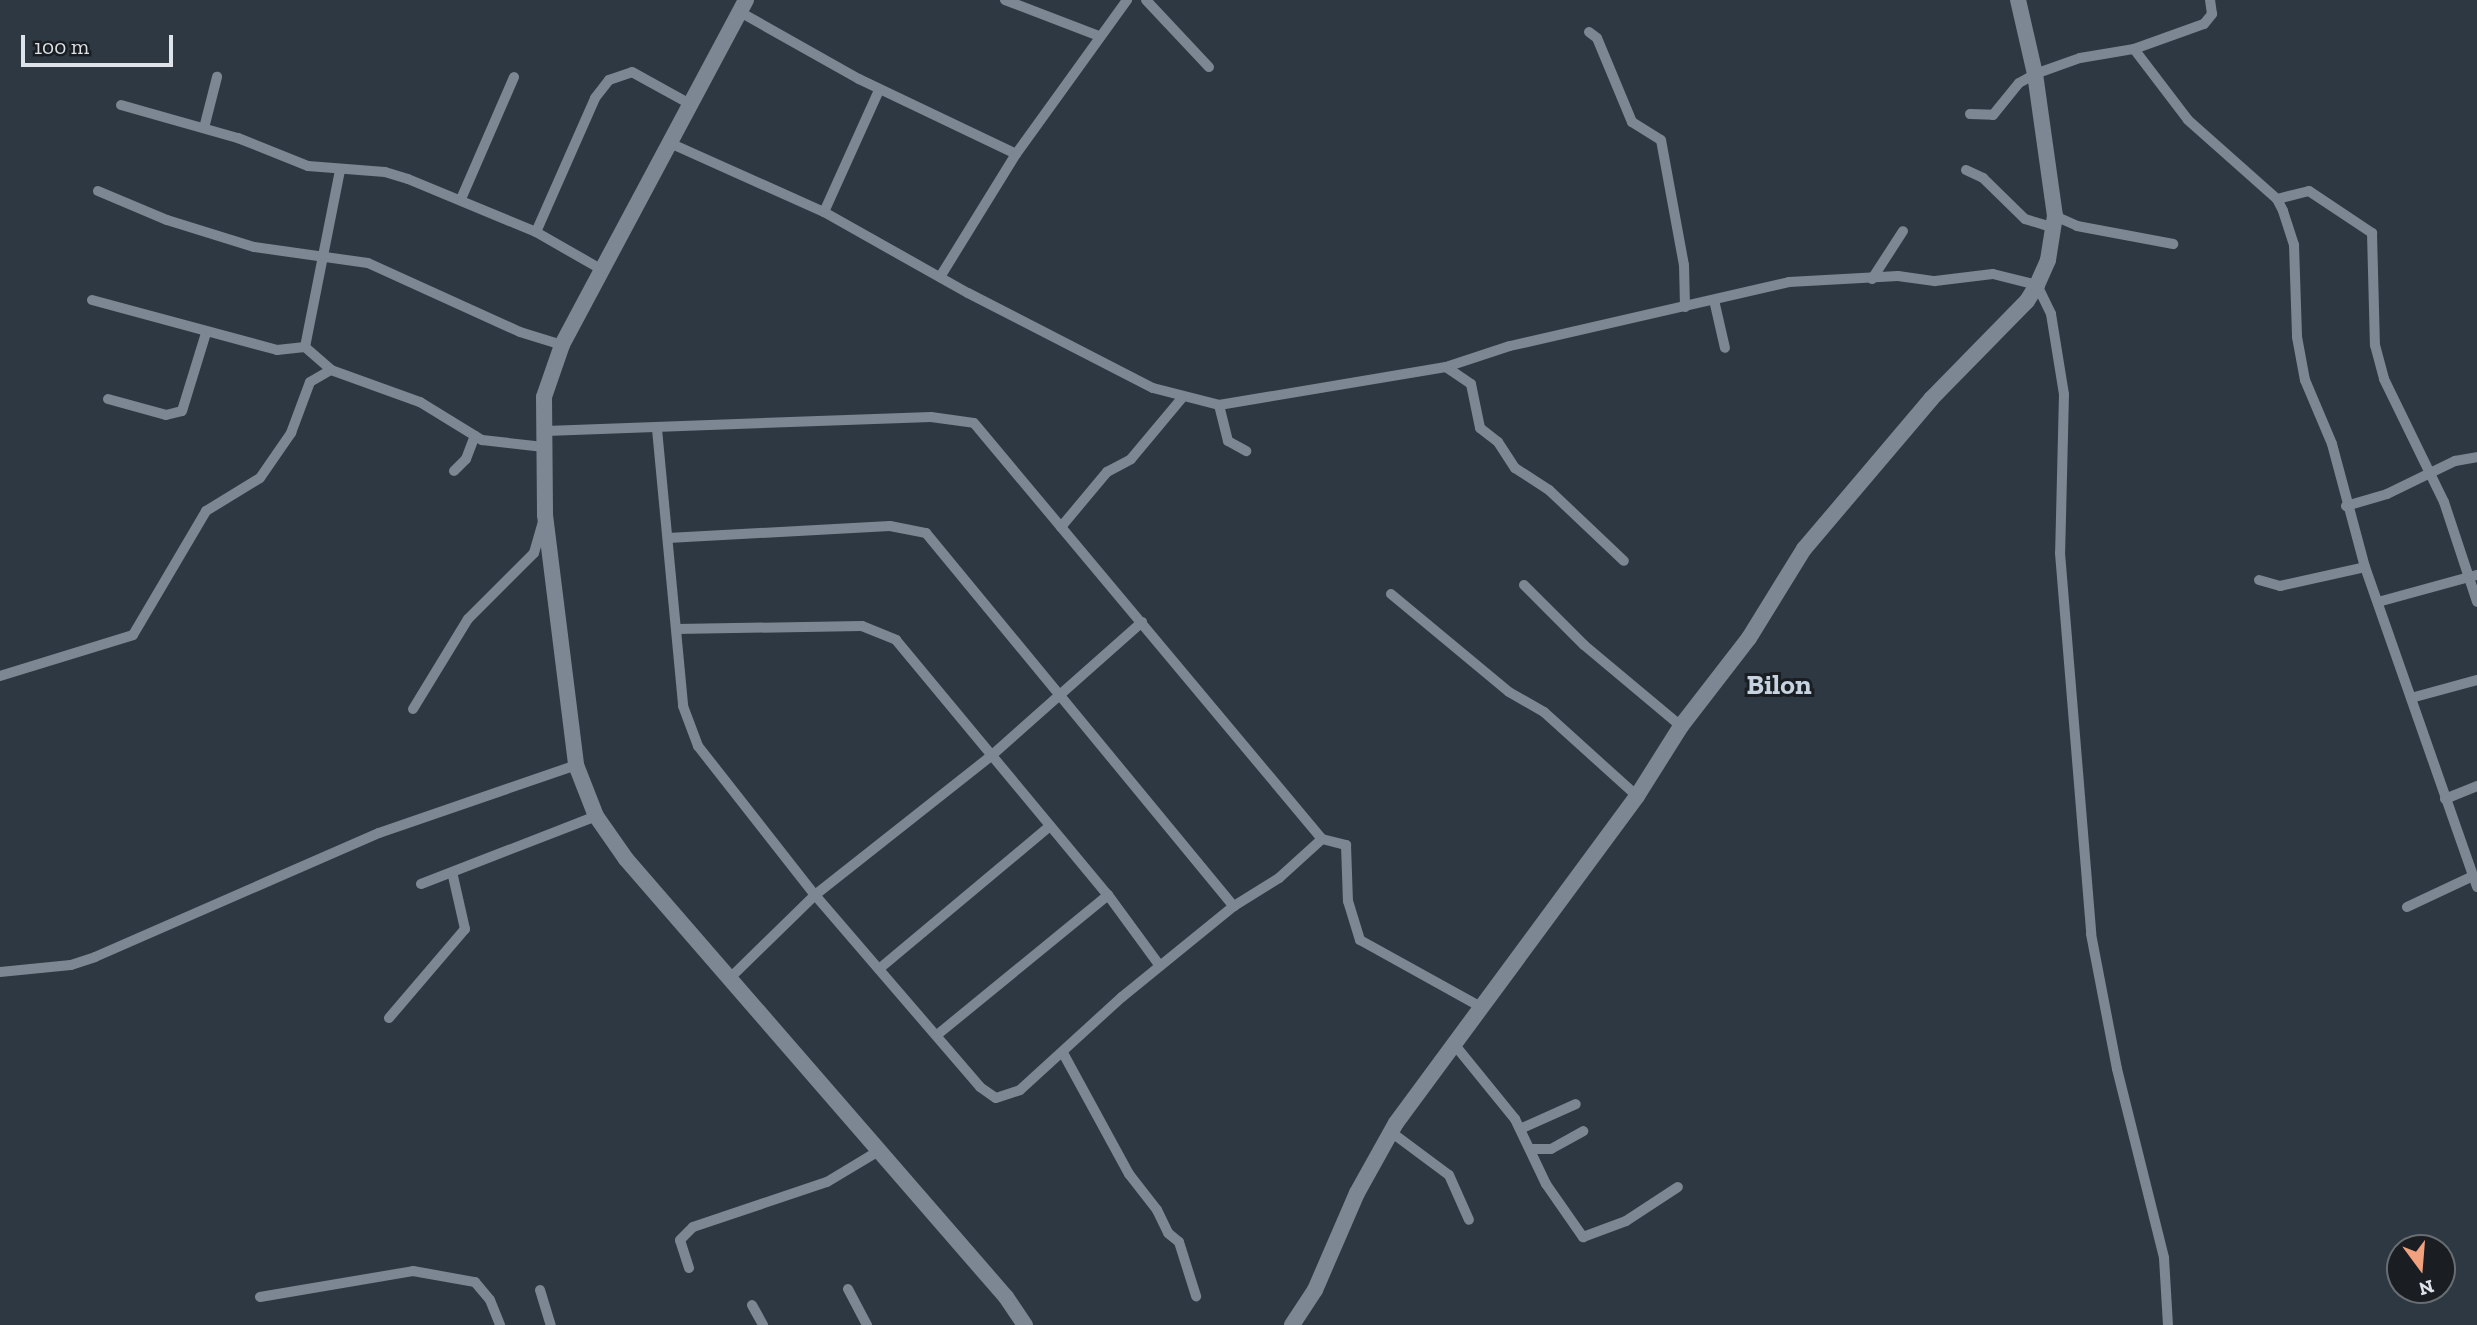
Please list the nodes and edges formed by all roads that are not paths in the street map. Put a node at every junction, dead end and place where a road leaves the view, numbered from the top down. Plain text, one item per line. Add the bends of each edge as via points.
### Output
1 (1004, 0) edge
2 (1127, 0) edge
3 (1146, 0) edge
4 (2018, 0) edge
5 (2210, 0) edge
6 (743, 6) edge
7 (1590, 32) dead end
8 (1099, 36) junction
9 (2134, 49) junction
10 (1209, 67) dead end
11 (2035, 74) junction
12 (217, 76) dead end
13 (514, 77) dead end
14 (879, 90) junction
15 (121, 105) dead end
16 (692, 105) junction
17 (1970, 114) dead end
18 (204, 128) junction
19 (672, 144) junction
20 (1016, 154) junction
21 (341, 170) junction
22 (1966, 170) dead end
23 (98, 191) dead end
24 (461, 199) junction
25 (2277, 199) junction
26 (824, 212) junction
27 (2053, 222) junction
28 (1903, 230) dead end
29 (536, 232) junction
30 (2173, 244) dead end
31 (321, 255) junction
32 (604, 271) junction
33 (940, 277) junction
34 (1872, 279) junction
35 (2037, 285) junction
36 (92, 300) dead end
37 (1714, 300) junction
38 (1685, 307) junction
39 (206, 334) junction
40 (562, 345) junction
41 (304, 347) junction
42 (1725, 348) dead end
43 (1446, 367) junction
44 (331, 370) junction
45 (1182, 398) junction
46 (108, 399) dead end
47 (1219, 405) junction
48 (657, 429) junction
49 (475, 436) junction
50 (545, 439) junction
51 (1246, 451) dead end
52 (2477, 457) edge
53 (454, 471) dead end
54 (2429, 472) junction
55 (2346, 506) junction
56 (545, 515) junction
57 (1061, 527) junction
58 (668, 538) junction
59 (1624, 561) dead end
60 (2365, 567) junction
61 (2473, 576) edge
62 (2259, 580) dead end
63 (1524, 585) dead end
64 (1391, 594) dead end
65 (2477, 602) edge
66 (2378, 603) junction
67 (1142, 622) junction
68 (676, 629) junction
69 (0, 676) edge
70 (2477, 680) edge
71 (1061, 698) junction
72 (2411, 698) junction
73 (413, 709) dead end
74 (1681, 726) junction
75 (991, 756) junction
76 (576, 765) junction
77 (2477, 786) edge
78 (1637, 796) junction
79 (2445, 799) junction
80 (596, 816) junction
81 (1050, 826) junction
82 (1322, 839) junction
83 (452, 872) junction
84 (2475, 882) edge
85 (421, 884) dead end
86 (815, 895) junction
87 (1108, 895) junction
88 (1234, 906) junction
89 (2407, 907) dead end
90 (1160, 966) junction
91 (879, 969) junction
92 (0, 972) edge
93 (729, 979) junction
94 (1481, 1007) junction
95 (389, 1018) dead end
96 (937, 1035) junction
97 (1454, 1044) junction
98 (1063, 1053) junction
99 (1576, 1104) dead end
100 (1520, 1129) junction
101 (1583, 1131) dead end
102 (1391, 1132) junction
103 (1531, 1149) junction
104 (877, 1152) junction
105 (1678, 1187) dead end
106 (1469, 1220) dead end
107 (689, 1268) dead end
108 (848, 1289) dead end
109 (540, 1290) dead end
110 (1196, 1296) dead end
111 (260, 1297) dead end
112 (752, 1304) dead end
113 (500, 1325) edge
114 (551, 1325) edge
115 (763, 1325) edge
116 (867, 1325) edge
117 (1024, 1325) edge
118 (1292, 1325) edge
119 (2168, 1325) edge

1 - 8 street
2 - 8 street
3 - 10 street
4 - 11 main road
5 - 9 street via 2212,13 2204,24
6 - 14 street
6 - 16 main road
7 - 38 street via 1597,38 1632,122 1661,140 1684,265
8 - 20 street
9 - 11 street via 2080,58
9 - 25 street via 2188,120
11 - 17 street via 2019,83 1993,115
11 - 27 main road
12 - 18 street
13 - 24 street
14 - 20 street
14 - 26 street
15 - 18 street
16 - 19 main road
16 - 29 street via 632,72 609,80 595,98
18 - 21 street via 308,166
19 - 26 street
19 - 32 main road
20 - 33 street
21 - 24 street via 385,172
21 - 31 street
22 - 27 street via 1983,178 2025,219
23 - 31 street via 167,220 254,247
24 - 29 street
25 - 54 street via 2309,191 2372,233 2375,345 2401,421
25 - 55 street via 2294,245 2297,337 2305,380 2332,444
26 - 33 street
27 - 30 street
27 - 35 main road via 2048,260
28 - 34 street
29 - 32 street
31 - 40 street via 368,263 520,332
31 - 41 street
32 - 40 main road
33 - 45 street via 1111,367
34 - 35 street via 1898,276 1935,281 1993,274
34 - 37 street via 1788,282
35 - 74 main road via 2027,301 1931,399 1804,549 1749,638
35 - 119 street via 2051,314 2064,394 2060,553 2091,934 2117,1069 2164,1258
36 - 39 street
37 - 38 street
37 - 42 street
38 - 43 street via 1510,346
39 - 41 street via 277,350
39 - 46 street via 182,411 166,415
40 - 50 main road via 544,397
41 - 44 street
43 - 47 street
43 - 59 street via 1471,384 1479,428 1498,442 1515,468 1549,490
44 - 49 street via 420,401
44 - 69 street via 310,382 292,433 260,478 206,511 133,635
45 - 47 street
45 - 57 street via 1131,459 1107,472
47 - 51 street via 1228,441
48 - 50 street
48 - 57 street via 963,418 974,423
48 - 58 street
49 - 50 street via 482,440
49 - 53 street via 466,458
50 - 56 main road
52 - 54 street
54 - 55 street via 2386,494
54 - 61 street
55 - 60 street
56 - 73 street via 534,553 468,619
56 - 76 main road
57 - 67 street
58 - 68 street
58 - 71 street via 890,526 926,533
60 - 62 street via 2280,586
60 - 66 street
61 - 65 street
61 - 66 street
63 - 74 street via 1584,645
64 - 78 street via 1509,692 1544,712
66 - 72 street
67 - 71 street
67 - 82 street
68 - 75 street via 878,629 896,640
68 - 86 street via 683,706 698,746
70 - 72 street
71 - 75 street
71 - 88 street
72 - 79 street
74 - 78 main road
75 - 81 street
75 - 86 street
76 - 80 main road
76 - 92 street via 379,833 95,957 71,965
77 - 79 street
78 - 94 main road
79 - 84 street
80 - 83 street
80 - 93 main road via 626,859
81 - 87 street
81 - 91 street
82 - 88 street via 1279,878
82 - 94 street via 1346,845 1348,901 1360,940
83 - 85 street
83 - 95 street via 465,929
84 - 89 street
86 - 91 street
86 - 93 street
87 - 90 street
87 - 96 street
88 - 90 street
90 - 98 street
91 - 96 street
93 - 104 main road
94 - 97 main road
96 - 98 street via 980,1087 996,1098 1020,1090
97 - 100 street
97 - 102 main road
98 - 110 street via 1129,1174 1168,1233 1179,1242
99 - 100 street
100 - 103 street
101 - 103 street via 1551,1149
102 - 106 street via 1449,1175
102 - 118 main road via 1357,1194 1315,1290
103 - 105 street via 1552,1193 1583,1237 1626,1221
104 - 107 street via 827,1182 693,1227 680,1240
104 - 117 main road via 1006,1297
108 - 116 street
109 - 114 street
111 - 113 street via 413,1271 475,1282 490,1300
112 - 115 street

